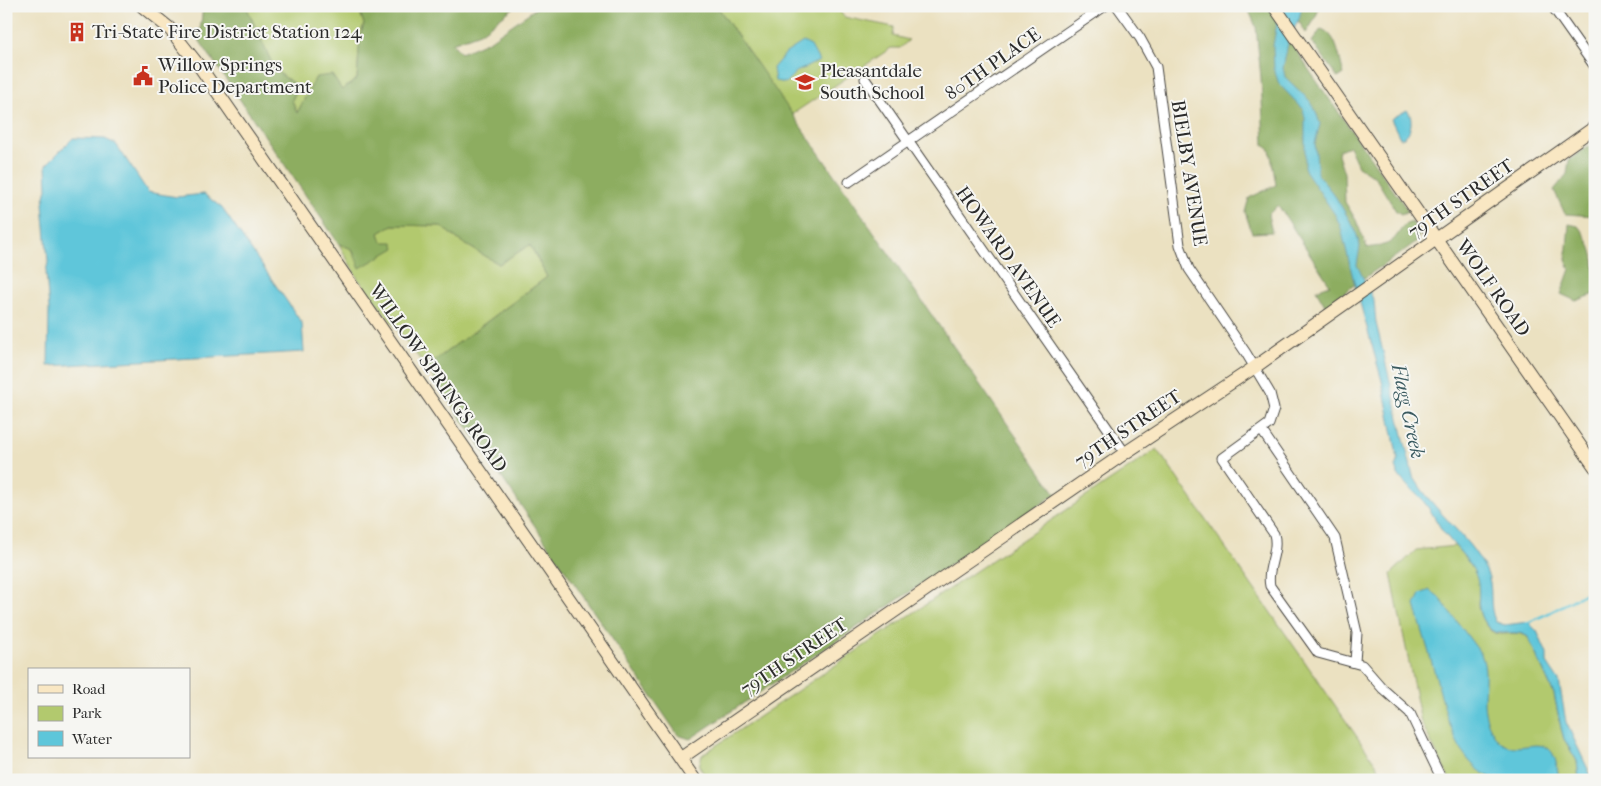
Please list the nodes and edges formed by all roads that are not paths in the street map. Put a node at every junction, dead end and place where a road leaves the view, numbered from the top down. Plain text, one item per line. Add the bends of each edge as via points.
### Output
1 (1106, 6) edge
2 (1117, 6) edge
3 (1552, 6) edge
4 (146, 7) edge
5 (1276, 8) edge
6 (1595, 67) edge
7 (864, 79) dead end
8 (1595, 128) edge
9 (908, 142) junction
10 (849, 182) dead end
11 (1436, 239) junction
12 (1255, 367) junction
13 (1262, 430) junction
14 (1125, 453) junction
15 (1595, 467) edge
16 (1355, 662) junction
17 (680, 758) junction
18 (695, 780) edge
19 (1442, 780) edge

1 - 9 street, 80TH PLACE
2 - 12 street, BIELBY AVENUE via 1156,67 1180,245 1189,269
3 - 6 street
4 - 17 street, WILLOW SPRINGS ROAD via 169,28 200,67
5 - 11 street, WOLF ROAD
7 - 9 street, HOWARD AVENUE
8 - 11 street, 79TH STREET
9 - 10 street, 80TH PLACE
9 - 14 street, HOWARD AVENUE
11 - 12 street, 79TH STREET
11 - 15 street, WOLF ROAD
12 - 13 street, BIELBY AVENUE via 1273,401 1269,424
12 - 14 street, 79TH STREET
13 - 16 street via 1335,538 1357,633
13 - 16 street via 1222,458 1274,534 1276,548 1269,574 1270,586 1318,653 1323,657
14 - 17 street, 79TH STREET
16 - 19 street via 1367,669 1383,689 1410,713
17 - 18 street, WILLOW SPRINGS ROAD

